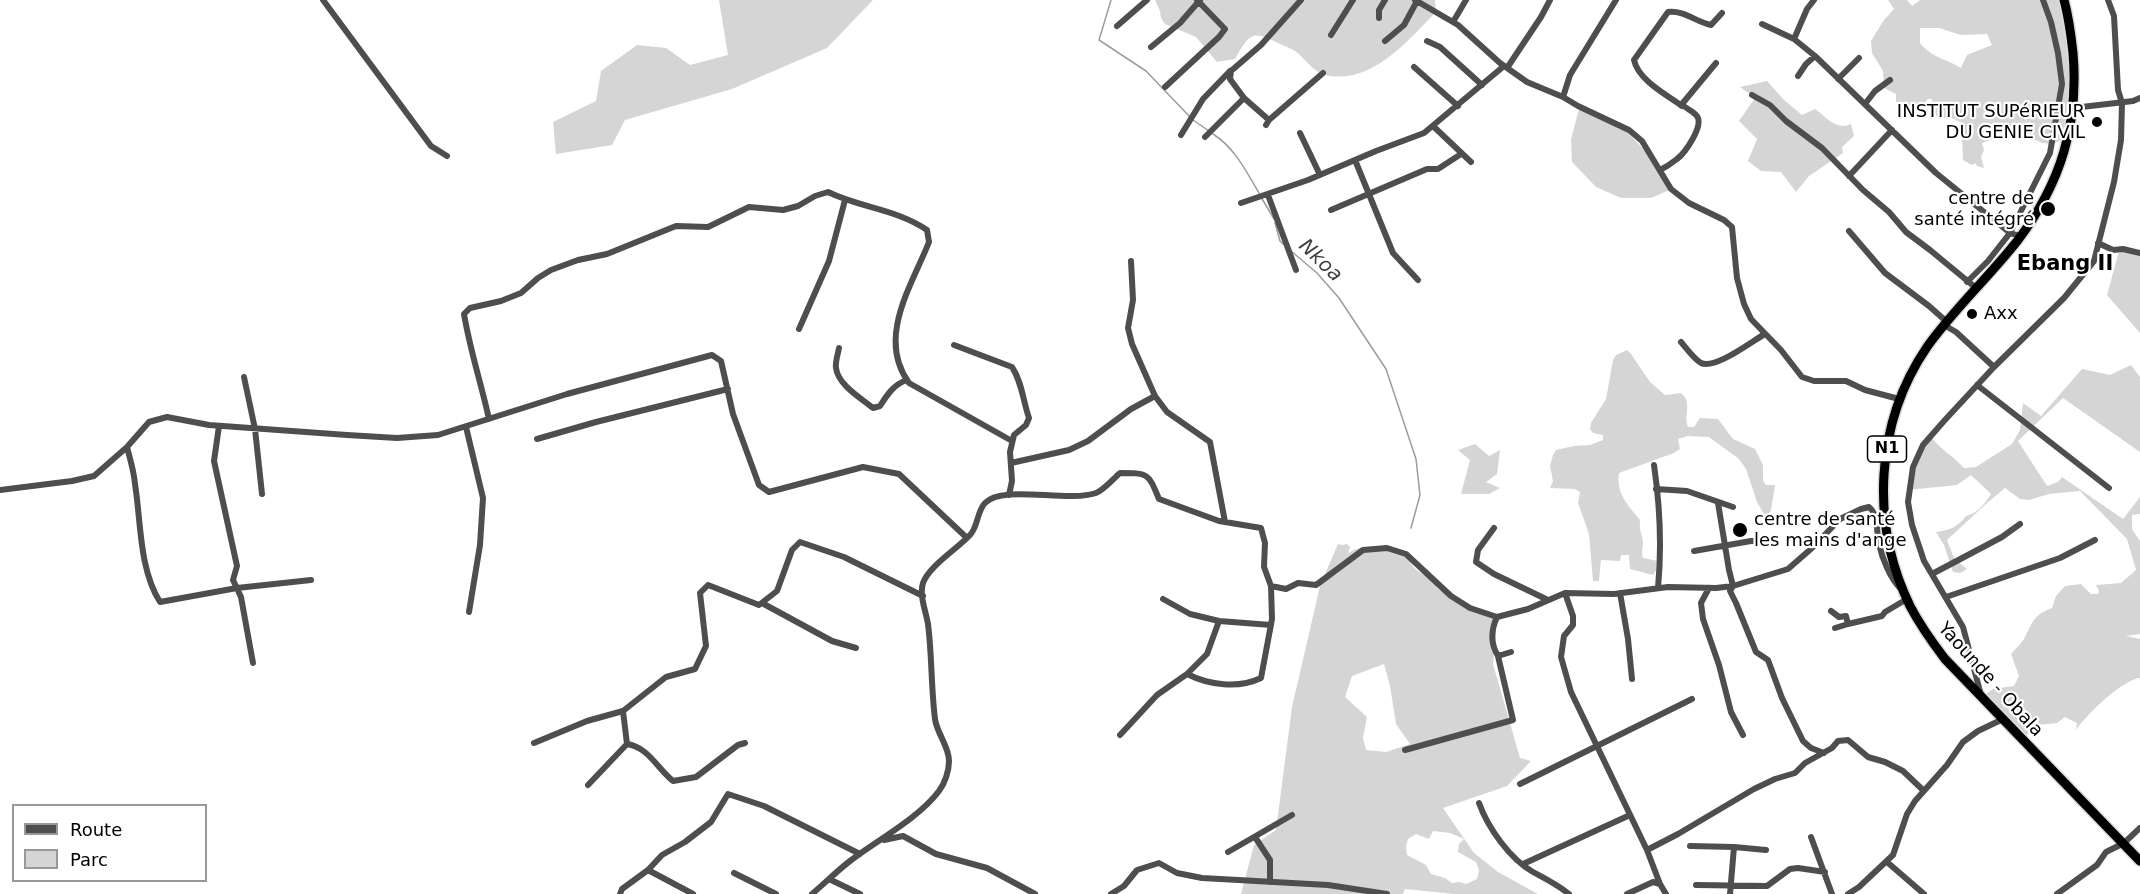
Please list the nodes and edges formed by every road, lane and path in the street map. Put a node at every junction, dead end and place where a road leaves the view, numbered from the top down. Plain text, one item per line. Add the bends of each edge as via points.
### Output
1 (323, 0) edge
2 (1147, 0) edge
3 (1301, 0) edge
4 (1353, 0) edge
5 (1385, 0) edge
6 (1466, 0) edge
7 (1550, 0) edge
8 (1616, 0) edge
9 (1814, 0) edge
10 (2043, 0) edge
11 (2064, 0) edge
12 (2108, 0) edge
13 (1199, 1) edge
14 (1420, 1) edge
15 (1722, 13) dead end
16 (1379, 18) dead end
17 (1453, 22) junction
18 (1762, 24) dead end
19 (1118, 26) dead end
20 (1331, 35) dead end
21 (1794, 39) junction
22 (1385, 41) dead end
23 (1427, 41) dead end
24 (1151, 47) dead end
25 (1815, 56) junction
26 (1859, 58) dead end
27 (1716, 63) dead end
28 (1414, 67) dead end
29 (1505, 67) junction
30 (1231, 71) junction
31 (1323, 73) dead end
32 (1798, 76) dead end
33 (1838, 79) junction
34 (1890, 80) dead end
35 (1482, 85) junction
36 (1165, 87) dead end
37 (1752, 95) dead end
38 (1563, 97) junction
39 (1244, 98) junction
40 (2140, 98) edge
41 (2122, 103) junction
42 (1865, 104) junction
43 (1458, 106) junction
44 (1682, 106) junction
45 (2073, 108) junction
46 (1433, 126) junction
47 (1892, 130) junction
48 (1300, 133) dead end
49 (1181, 135) dead end
50 (1205, 137) dead end
51 (1461, 154) junction
52 (447, 156) dead end
53 (1355, 159) junction
54 (1470, 162) dead end
55 (1660, 170) junction
56 (1320, 175) junction
57 (1849, 176) junction
58 (1369, 193) junction
59 (1268, 195) junction
60 (845, 200) junction
61 (1241, 203) dead end
62 (1331, 210) dead end
63 (1849, 231) dead end
64 (2015, 235) junction
65 (2098, 243) junction
66 (2140, 253) edge
67 (1131, 261) dead end
68 (1296, 270) dead end
69 (1418, 280) dead end
70 (1967, 282) junction
71 (1976, 288) junction
72 (1945, 323) junction
73 (799, 329) dead end
74 (1765, 334) junction
75 (1682, 342) dead end
76 (954, 345) dead end
77 (839, 348) dead end
78 (1994, 367) junction
79 (244, 377) dead end
80 (907, 380) junction
81 (1977, 385) junction
82 (728, 389) junction
83 (1155, 396) junction
84 (1899, 399) junction
85 (489, 419) junction
86 (219, 426) junction
87 (466, 427) junction
88 (255, 429) junction
89 (537, 439) dead end
90 (1012, 441) junction
91 (127, 447) junction
92 (1011, 463) junction
93 (1654, 465) dead end
94 (2109, 488) dead end
95 (1656, 489) junction
96 (0, 490) edge
97 (262, 494) dead end
98 (1009, 495) junction
99 (1718, 503) junction
100 (1734, 507) dead end
101 (1225, 522) junction
102 (2020, 524) dead end
103 (1494, 528) dead end
104 (967, 538) junction
105 (1765, 540) dead end
106 (2095, 540) dead end
107 (1724, 545) junction
108 (1694, 551) dead end
109 (1932, 574) junction
110 (311, 579) dead end
111 (1271, 586) junction
112 (1733, 586) junction
113 (237, 588) junction
114 (1658, 588) junction
115 (1709, 588) junction
116 (1566, 593) junction
117 (1620, 593) junction
118 (923, 596) junction
119 (1906, 596) junction
120 (1946, 597) junction
121 (1163, 598) dead end
122 (1548, 600) junction
123 (762, 603) junction
124 (1832, 611) dead end
125 (469, 612) dead end
126 (1497, 617) junction
127 (1219, 621) junction
128 (1848, 624) junction
129 (1271, 625) junction
130 (1835, 628) dead end
131 (856, 648) dead end
132 (1512, 652) dead end
133 (1498, 656) junction
134 (253, 663) dead end
135 (1187, 674) junction
136 (1632, 679) dead end
137 (1981, 696) junction
138 (1692, 699) dead end
139 (623, 711) junction
140 (2001, 720) junction
141 (1119, 735) dead end
142 (1743, 735) dead end
143 (534, 743) dead end
144 (745, 743) dead end
145 (627, 744) junction
146 (1597, 745) junction
147 (1405, 750) dead end
148 (1824, 753) junction
149 (1520, 784) dead end
150 (588, 785) dead end
151 (1924, 791) junction
152 (1479, 803) dead end
153 (1630, 814) junction
154 (1292, 815) dead end
155 (2140, 828) edge
156 (1256, 837) junction
157 (1811, 837) dead end
158 (880, 841) junction
159 (2124, 843) junction
160 (1690, 846) dead end
161 (1734, 847) junction
162 (1647, 850) junction
163 (1766, 850) dead end
164 (1228, 852) dead end
165 (860, 854) junction
166 (2140, 861) edge
167 (1887, 862) junction
168 (1523, 864) junction
169 (648, 870) junction
170 (1825, 872) junction
171 (734, 873) dead end
172 (829, 879) junction
173 (1270, 882) junction
174 (1660, 884) junction
175 (1696, 885) dead end
176 (1731, 885) junction
177 (620, 894) edge
178 (693, 894) edge
179 (776, 894) edge
180 (812, 894) edge
181 (860, 894) edge
182 (1035, 894) edge
183 (1111, 894) edge
184 (1387, 894) edge
185 (1569, 894) edge
186 (1627, 894) edge
187 (1666, 894) edge
188 (1730, 894) edge
189 (1832, 894) edge
190 (1848, 894) edge
191 (1924, 894) edge
192 (2057, 894) edge

1 - 52 street via 431,147
2 - 19 street
3 - 30 street via 1261,45
4 - 20 street
5 - 16 street
6 - 17 street
7 - 29 street
8 - 38 street via 1570,75
9 - 21 street
10 - 64 street via 2062,84 2050,153
11 - 45 highway, Yaounde - Obala / N1 via 2075,73
12 - 41 street via 2114,16
13 - 24 street
13 - 36 street via 1225,29
14 - 17 street
14 - 22 street via 1404,25
15 - 44 street via 1711,25 1668,12 1634,60 1646,78
17 - 29 street
18 - 21 street
21 - 25 street
23 - 35 street via 1440,47
25 - 32 street
25 - 33 street
26 - 33 street
27 - 44 street
28 - 43 street
29 - 35 street
29 - 38 street via 1527,82
30 - 39 street via 1230,79
30 - 49 street via 1203,99
31 - 39 street via 1267,123
33 - 42 street
34 - 42 street
35 - 43 street
37 - 57 street via 1822,148
38 - 55 street via 1629,130 1642,141
39 - 50 street
40 - 41 street
41 - 45 street
41 - 65 street via 2114,182
42 - 47 street
43 - 46 street
44 - 55 street via 1697,116 1698,128 1683,154
45 - 64 highway, Yaounde - Obala / N1 via 2065,152 2050,189
46 - 51 street
46 - 53 street
47 - 57 street
47 - 64 street via 1936,173
48 - 56 street
51 - 54 street
51 - 58 street via 1438,169
53 - 56 street
53 - 58 street
55 - 74 street via 1671,189 1732,227 1744,304
56 - 59 street
57 - 70 street via 1906,232
58 - 62 street
58 - 69 street via 1393,253
59 - 61 street
59 - 68 street
60 - 73 street via 829,261
60 - 80 street via 883,209 927,230 929,242 899,311 896,347
60 - 85 street via 828,192 783,210 749,207 708,227 676,226 607,254 551,270 521,293 501,302 470,308 464,314 469,346
63 - 72 street via 1885,273
64 - 70 street
64 - 71 highway, Yaounde - Obala / N1
65 - 66 street via 2113,250
65 - 78 street via 2094,261 2064,298
67 - 83 street via 1133,300 1128,327
70 - 71 street
71 - 72 highway, Yaounde - Obala / N1
72 - 78 street
72 - 84 highway, Yaounde - Obala / N1
74 - 75 street via 1709,365 1700,363
74 - 84 street via 1803,378 1846,381
76 - 90 street via 1012,367 1018,375 1029,418
77 - 80 street via 836,368 841,378 873,408
78 - 81 street
79 - 88 street
80 - 90 street
81 - 94 street
81 - 109 street via 1923,445 1913,467 1908,502 1924,561
82 - 85 street via 722,361 712,355
82 - 89 street
82 - 104 street via 759,485 769,492 863,467 899,474
83 - 92 street via 1069,450
83 - 101 street via 1167,412 1210,442
84 - 119 highway, Yaounde - Obala / N1 via 1887,445 1883,498 1893,561
85 - 87 street
86 - 88 street
86 - 91 street via 167,417 149,422
86 - 113 street via 214,461 237,566 233,580
87 - 88 street via 438,435 397,438
87 - 125 street via 483,498
88 - 97 street
90 - 92 street
91 - 96 street via 94,476
91 - 113 street via 146,558 153,590 160,602
92 - 98 street
93 - 95 street
95 - 99 street via 1687,491
95 - 114 street via 1661,543
98 - 101 street via 1084,496 1098,492 1120,473 1142,473 1151,479 1159,499
98 - 104 street via 993,496 984,504
99 - 100 street
99 - 107 street
101 - 111 street via 1261,528 1264,567
102 - 109 street
103 - 122 street via 1478,550 1476,562
104 - 118 street via 932,570 923,583
105 - 107 street
106 - 120 street via 2060,558
107 - 108 street
107 - 112 street
109 - 120 street
110 - 113 street
111 - 126 street via 1286,589 1298,583 1316,585 1363,550 1387,548 1406,554 1451,597
111 - 129 street
112 - 115 street
112 - 119 street via 1788,569 1840,519 1869,507 1875,514 1881,552 1895,583
112 - 148 street via 1732,598 1756,652 1768,660 1803,741
113 - 134 street via 242,597
114 - 115 street
114 - 117 street
115 - 142 street via 1701,603 1703,619 1731,712
116 - 117 street
116 - 122 street
116 - 146 street via 1573,625 1564,636 1561,657 1571,692
117 - 136 street
118 - 123 street via 844,557 800,542 792,550 777,591
118 - 158 street via 936,722 946,747 947,775 939,791
119 - 128 street via 1882,616
119 - 137 highway, Yaounde - Obala / N1 via 1944,659
120 - 137 street via 1963,627
121 - 127 street via 1190,614
122 - 126 street
123 - 131 street via 832,640
123 - 139 street via 708,585 700,593 706,646 695,669 666,677
124 - 128 street via 1846,616
126 - 133 street via 1492,639
127 - 129 street
127 - 135 street via 1207,654
128 - 130 street
129 - 135 street via 1261,678 1255,682 1214,684
132 - 133 street
133 - 147 street via 1513,720
135 - 141 street via 1157,695
137 - 140 highway, Yaounde - Obala / N1
138 - 146 street
139 - 143 street
139 - 145 street
140 - 151 street via 1963,742
140 - 159 highway, Yaounde - Obala / N1
144 - 145 street via 696,777 673,781 636,745
145 - 150 street
146 - 149 street
146 - 153 street
148 - 151 street via 1838,741 1848,740 1868,757 1903,771
148 - 162 street via 1795,773 1754,789
151 - 167 street via 1907,814
152 - 168 street via 1509,853
153 - 162 street
153 - 168 street
154 - 156 street
155 - 159 street
156 - 164 street
156 - 173 street via 1270,860
157 - 170 street
158 - 165 street
158 - 182 street via 903,836 936,854 987,868
159 - 166 highway, Yaounde - Obala / N1
159 - 192 street via 2106,852 2097,865
160 - 161 street
161 - 163 street
161 - 176 street
162 - 174 street
165 - 169 street via 764,806 729,794 711,822 662,855
165 - 172 street
167 - 190 street
167 - 191 street
168 - 185 street
169 - 177 street
169 - 178 street
170 - 176 street via 1790,868 1767,886
170 - 189 street
171 - 179 street
172 - 180 street
172 - 181 street
173 - 183 street via 1194,876 1177,873 1160,863 1137,870
173 - 184 street
174 - 186 street via 1653,882
174 - 187 street
175 - 176 street
176 - 188 street

